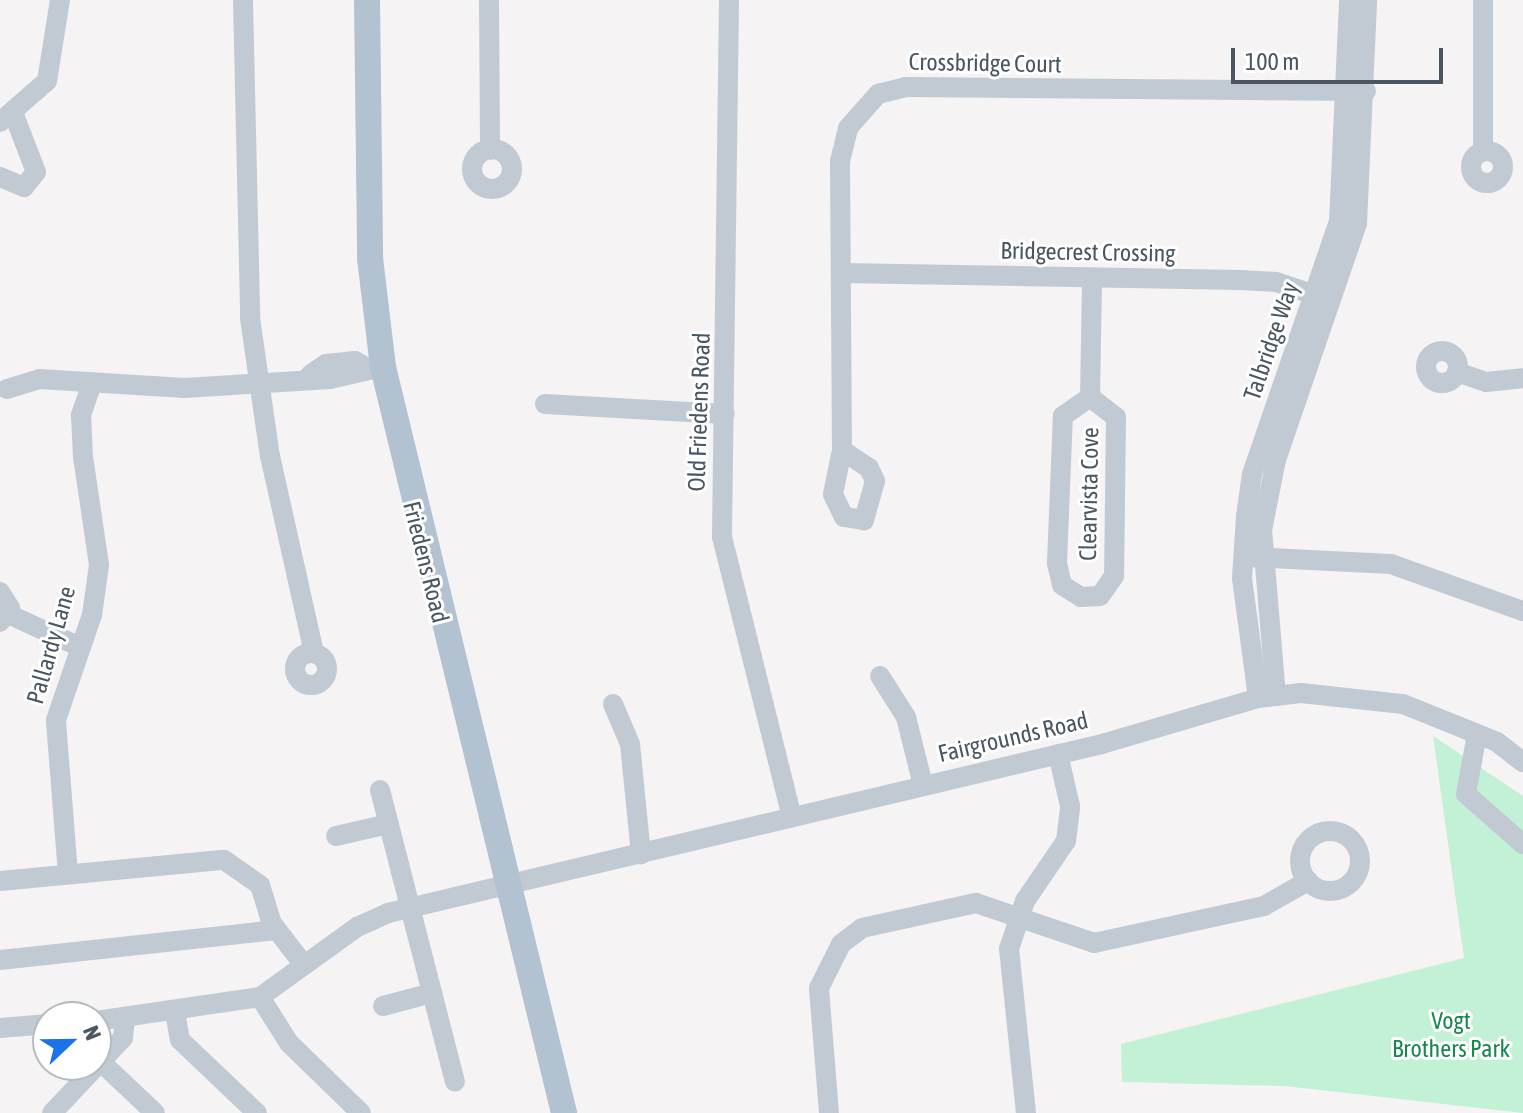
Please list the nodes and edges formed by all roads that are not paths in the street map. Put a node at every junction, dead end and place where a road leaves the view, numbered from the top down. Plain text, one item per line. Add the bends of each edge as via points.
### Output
1 (60, 0) edge
2 (243, 0) edge
3 (367, 0) edge
4 (489, 0) edge
5 (729, 0) edge
6 (1349, 0) edge
7 (1367, 0) edge
8 (1483, 0) edge
9 (1356, 92) junction
10 (7, 118) edge
11 (490, 150) dead end
12 (1483, 151) dead end
13 (0, 177) edge
14 (842, 273) junction
15 (1092, 278) junction
16 (1323, 298) junction
17 (375, 367) junction
18 (1457, 372) dead end
19 (1523, 378) edge
20 (257, 379) junction
21 (91, 386) junction
22 (2, 392) edge
23 (1090, 397) junction
24 (545, 404) dead end
25 (725, 414) junction
26 (842, 450) dead end
27 (1252, 557) junction
28 (0, 592) edge
29 (1523, 611) edge
30 (4, 618) edge
31 (80, 647) junction
32 (314, 653) dead end
33 (880, 676) dead end
34 (1267, 697) junction
35 (613, 704) dead end
36 (1477, 734) junction
37 (1058, 754) junction
38 (1523, 762) edge
39 (923, 785) junction
40 (380, 790) dead end
41 (792, 817) junction
42 (389, 824) junction
43 (336, 836) dead end
44 (1523, 844) edge
45 (641, 854) junction
46 (68, 874) junction
47 (0, 881) edge
48 (1308, 881) dead end
49 (507, 886) junction
50 (410, 908) junction
51 (1017, 917) junction
52 (276, 930) junction
53 (0, 960) edge
54 (304, 965) junction
55 (432, 993) junction
56 (260, 997) junction
57 (383, 1006) dead end
58 (175, 1012) junction
59 (125, 1019) junction
60 (112, 1020) edge
61 (32, 1025) edge
62 (0, 1028) edge
63 (112, 1050) edge
64 (112, 1072) edge
65 (83, 1081) edge
66 (455, 1082) dead end
67 (52, 1113) edge
68 (155, 1113) edge
69 (257, 1113) edge
70 (361, 1113) edge
71 (564, 1113) edge
72 (829, 1113) edge
73 (1026, 1113) edge

1 - 10 street via 53,65
2 - 20 street
3 - 17 main road, Friedens Road
4 - 11 street
5 - 25 street, Old Friedens Road
6 - 9 street, Talbridge Way
7 - 9 street, Talbridge Way
8 - 12 street
9 - 14 street, Crossbridge Court via 892,87 859,109 848,128 840,161
9 - 16 street, Talbridge Way via 1365,181
10 - 13 street via 36,172 24,187
14 - 15 street, Bridgecrest Crossing
14 - 26 street, Crossbridge Court
15 - 16 street, Bridgecrest Crossing via 1276,282
15 - 23 street, Clearvista Cove
16 - 27 street, Talbridge Way
17 - 20 street via 355,361 326,364 310,375
17 - 49 main road, Friedens Road
18 - 19 street via 1486,382
20 - 21 street via 185,388
20 - 32 street
21 - 22 street via 39,379
21 - 31 street, Pallardy Lane via 81,415 99,565
23 - 23 street, Clearvista Cove via 1063,416 1057,563 1062,585 1081,597 1100,596 1114,576 1116,417
24 - 25 street
25 - 41 street, Old Friedens Road via 722,537
27 - 29 street via 1391,564
27 - 34 street, Talbridge Way
28 - 30 street
30 - 31 street
31 - 46 street, Pallardy Lane via 56,720
33 - 39 street via 906,717
34 - 36 street, Fairgrounds Road via 1403,704
34 - 37 street, Fairgrounds Road
35 - 45 street via 630,744
36 - 38 street, Fairgrounds Road
36 - 44 street via 1466,794
37 - 39 street, Fairgrounds Road
37 - 51 street via 1070,806 1066,841
39 - 41 street, Fairgrounds Road
40 - 42 street
41 - 45 street, Fairgrounds Road
42 - 43 street
42 - 50 street
45 - 49 street, Fairgrounds Road
46 - 47 street
46 - 52 street via 224,860 260,885
48 - 51 street via 1280,901 1108,941 1065,937
49 - 50 street, Fairgrounds Road
49 - 71 main road, Friedens Road
50 - 54 street, Fairgrounds Road via 357,927
50 - 55 street
51 - 72 street via 958,904 873,923 841,944 819,988
51 - 73 street via 1009,958
52 - 53 street
52 - 54 street
54 - 56 street, Fairgrounds Road
55 - 57 street
55 - 66 street
56 - 58 street
56 - 70 street via 289,1043
58 - 59 street
58 - 69 street via 180,1040
59 - 60 street
59 - 63 street via 123,1038
61 - 62 street
64 - 68 street
65 - 67 street

